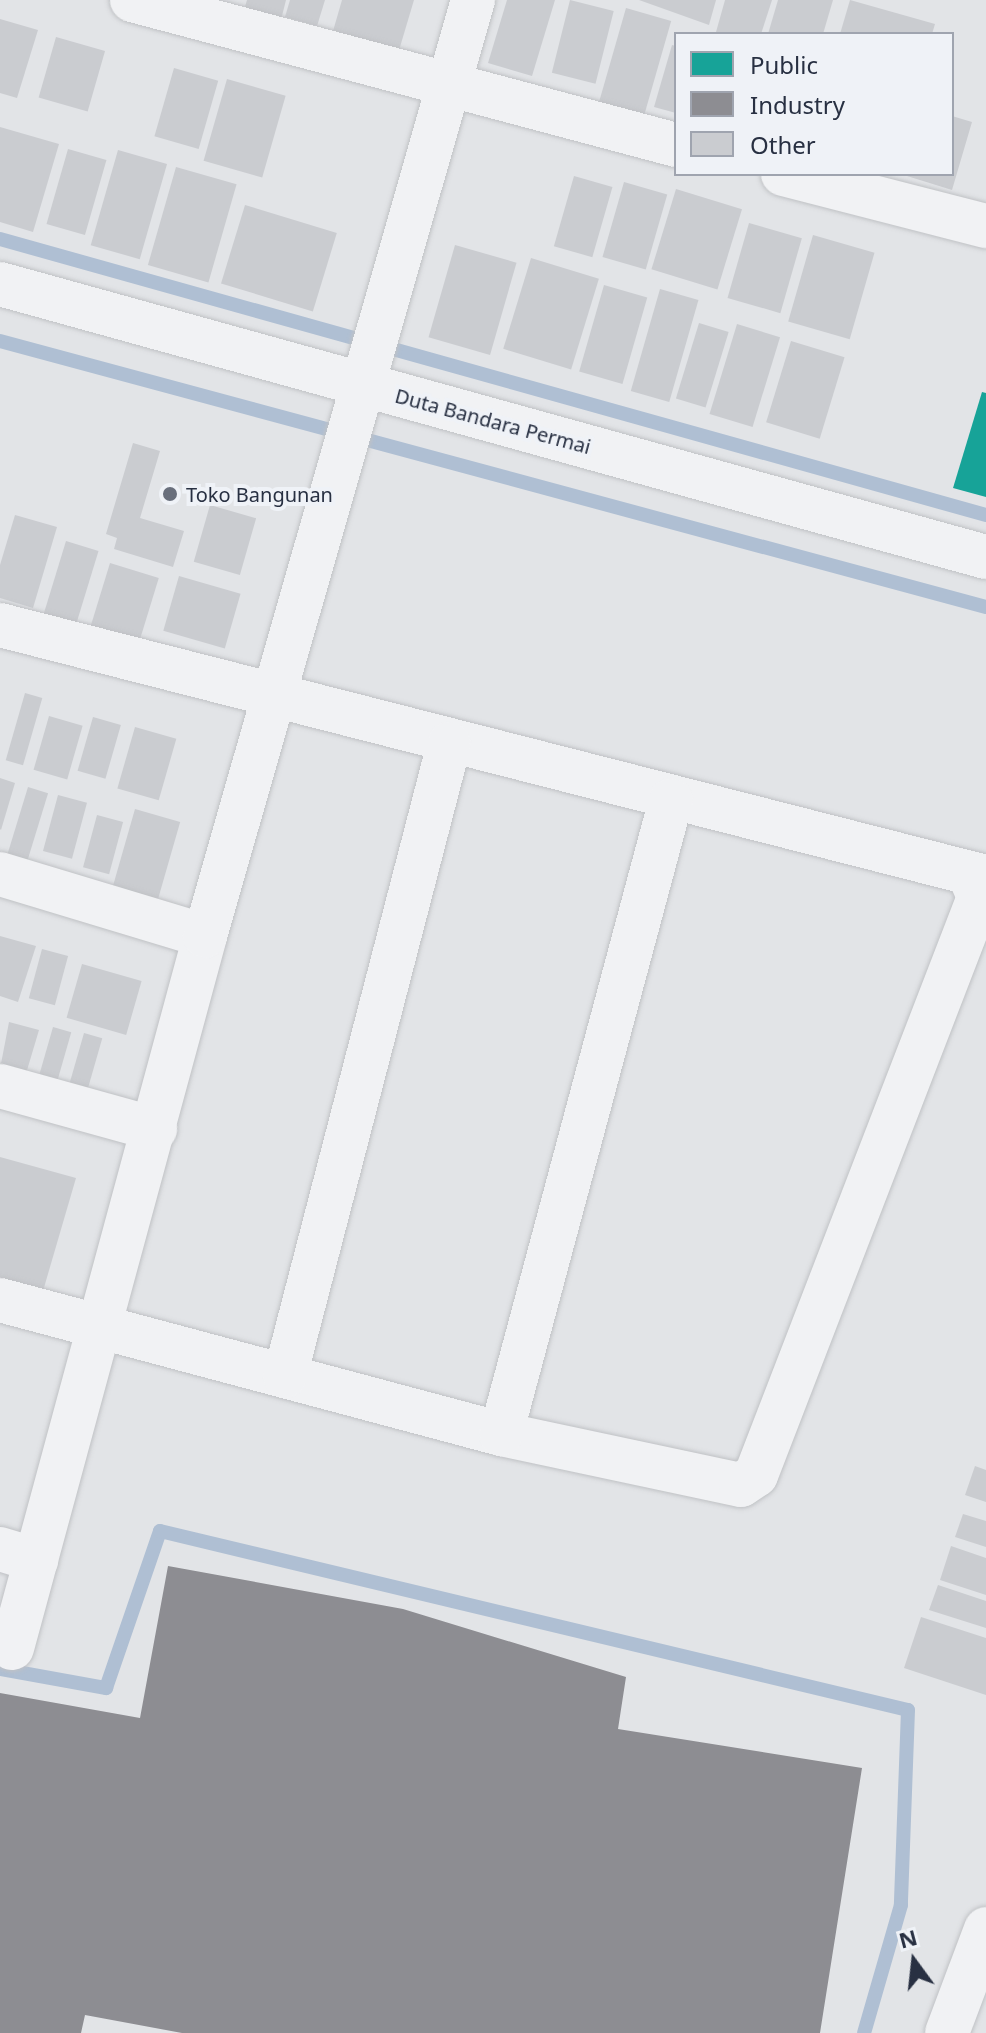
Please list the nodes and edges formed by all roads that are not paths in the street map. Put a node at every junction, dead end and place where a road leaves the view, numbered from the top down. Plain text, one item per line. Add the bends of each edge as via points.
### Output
1 (132, 0) edge
2 (473, 0) edge
3 (448, 84) junction
4 (674, 144) edge
5 (791, 176) edge
6 (986, 226) edge
7 (0, 284) edge
8 (363, 386) junction
9 (986, 557) edge
10 (0, 625) edge
11 (277, 696) junction
12 (449, 744) junction
13 (671, 800) junction
14 (0, 874) edge
15 (978, 877) edge
16 (205, 936) junction
17 (0, 1086) edge
18 (155, 1129) junction
19 (0, 1300) edge
20 (98, 1328) junction
21 (285, 1376) junction
22 (501, 1434) junction
23 (18, 1555) edge
24 (12, 1648) dead end
25 (986, 1929) edge
26 (947, 2033) edge

1 - 3 street
2 - 3 street
3 - 4 street
3 - 8 street
5 - 6 street
7 - 8 street, Duta Bandara Permai
8 - 9 street, Duta Bandara Permai
8 - 11 street
10 - 11 street
11 - 12 street
11 - 16 street
12 - 13 street
12 - 21 street
13 - 15 street
13 - 22 street
14 - 16 street
15 - 22 street via 979,897 756,1475 722,1487
16 - 18 street
17 - 18 street
18 - 20 street
19 - 20 street
20 - 21 street
20 - 23 street
21 - 22 street
23 - 24 street
25 - 26 street

